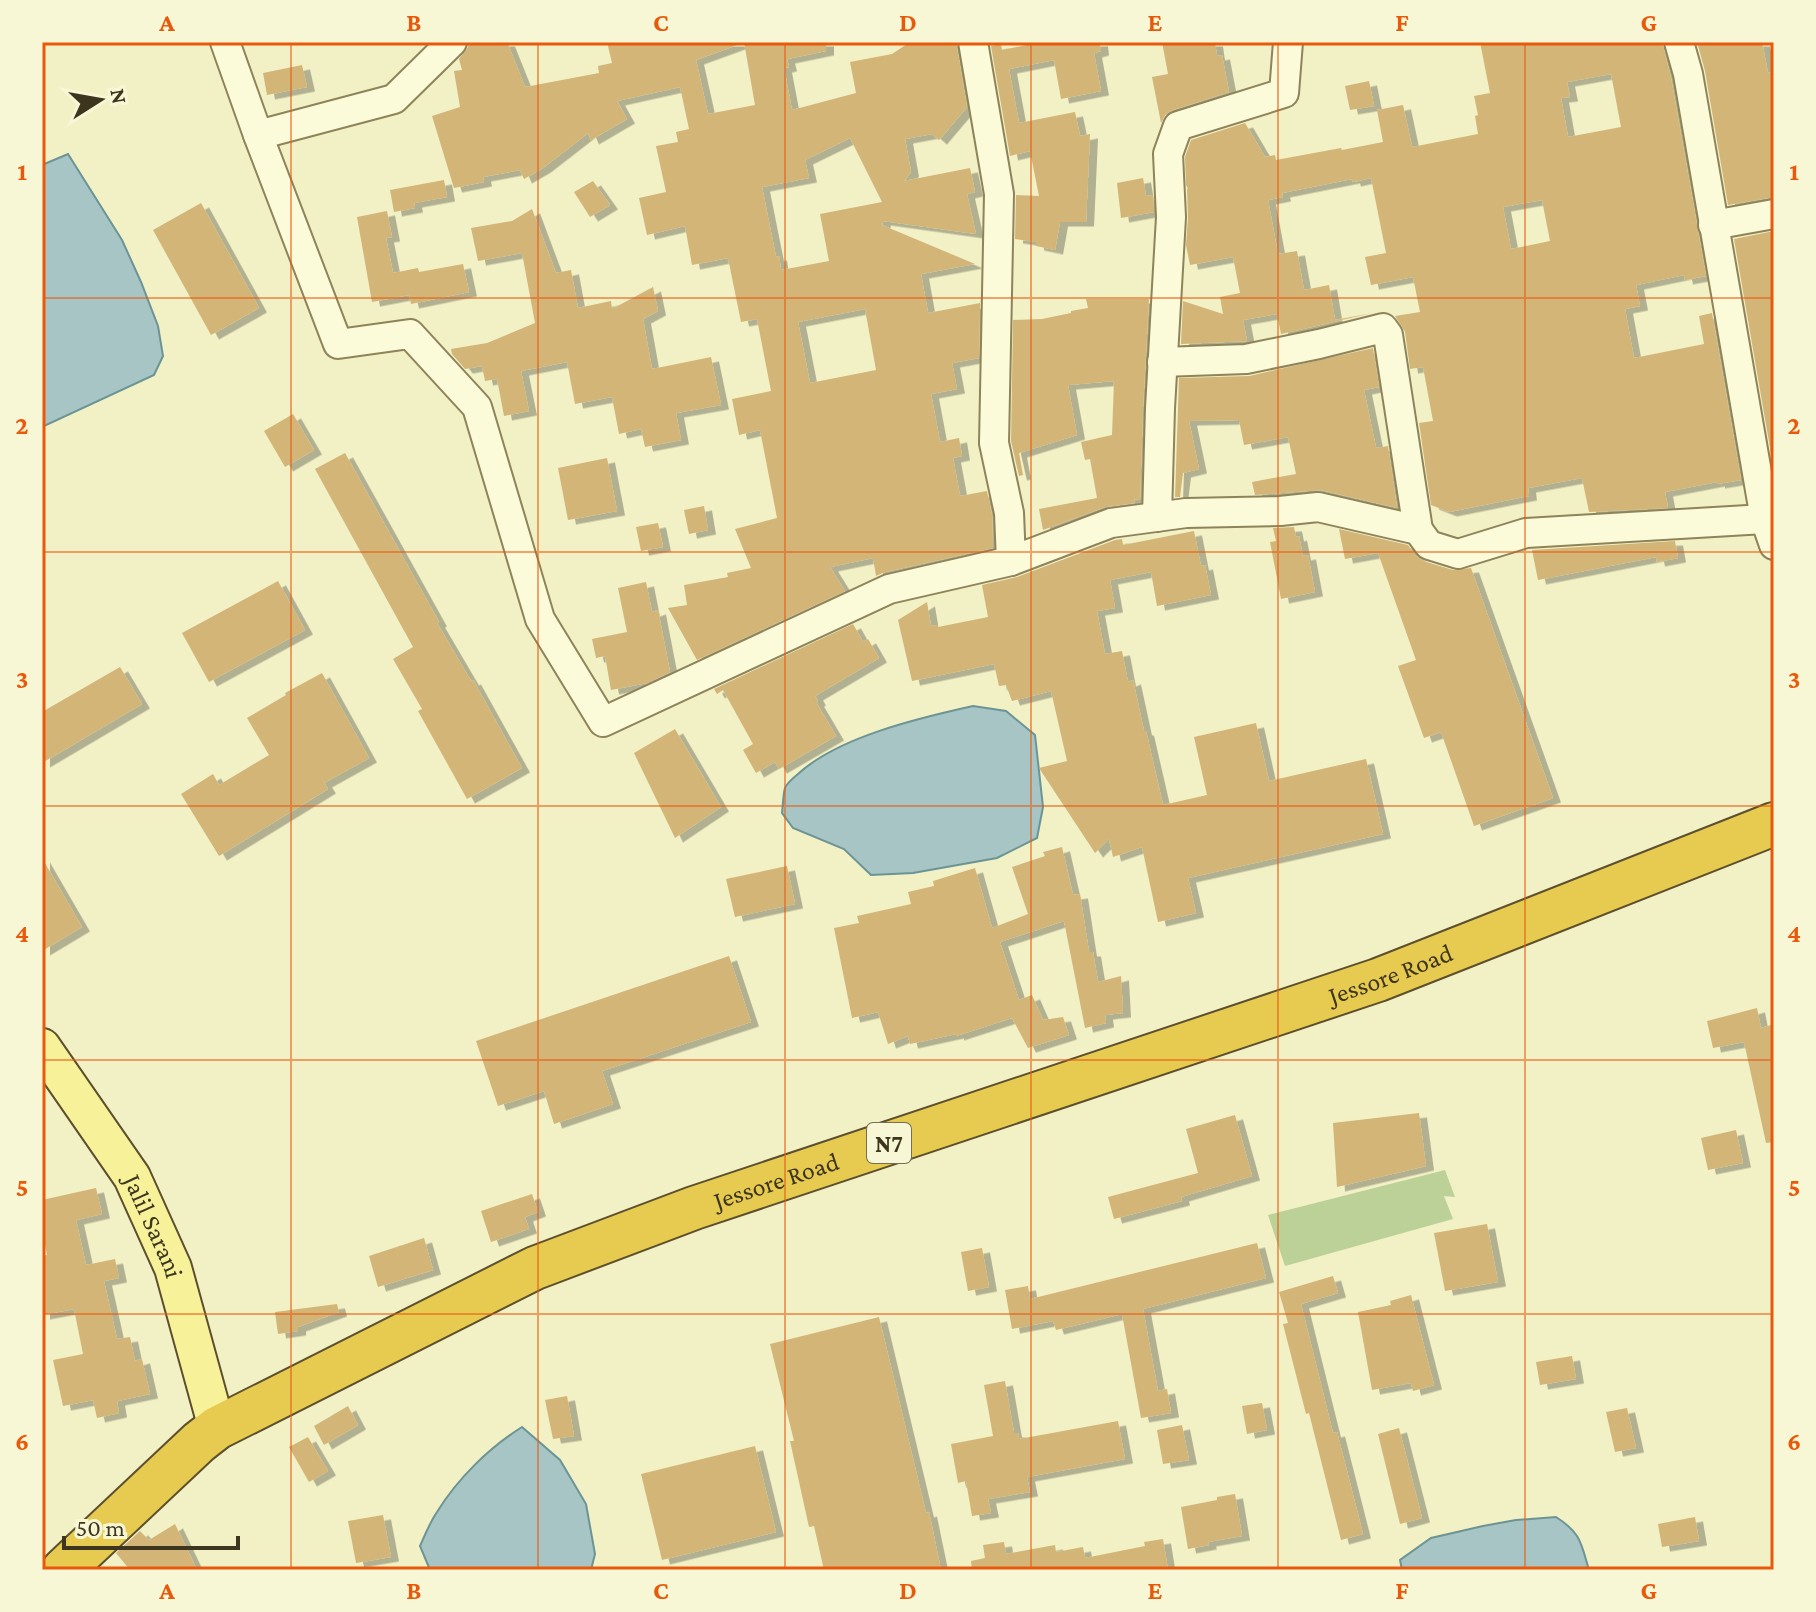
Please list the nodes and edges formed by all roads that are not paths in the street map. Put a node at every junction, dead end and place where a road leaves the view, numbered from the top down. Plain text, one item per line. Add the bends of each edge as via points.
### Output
1 (225, 42) edge
2 (452, 42) edge
3 (973, 42) edge
4 (1288, 42) edge
5 (1679, 42) edge
6 (258, 135) junction
7 (1774, 214) edge
8 (1713, 225) junction
9 (1162, 362) junction
10 (1157, 517) junction
11 (1418, 530) junction
12 (1770, 532) edge
13 (1011, 561) junction
14 (1774, 824) edge
15 (42, 1047) edge
16 (42, 1082) edge
17 (208, 1435) junction
18 (63, 1570) edge

1 - 6 street
2 - 6 street via 394,99
3 - 13 street via 999,194 994,443 1009,513
4 - 9 street via 1284,93 1178,126 1168,154 1171,217
5 - 8 street
6 - 13 street via 338,344 410,334 477,407 540,619 603,722 889,589
7 - 8 street
8 - 12 street
9 - 10 street
9 - 11 street via 1246,359 1383,328
10 - 11 street via 1318,507
10 - 13 street via 1111,523
11 - 12 street via 1429,545 1458,554 1526,533
14 - 17 highway, Jessore Road / N7 via 1378,980 694,1208 535,1268
15 - 17 main road, Jalil Sarani via 132,1177 173,1268
16 - 17 main road, Jalil Sarani via 112,1182 152,1268
17 - 18 highway, Jessore Road / N7

